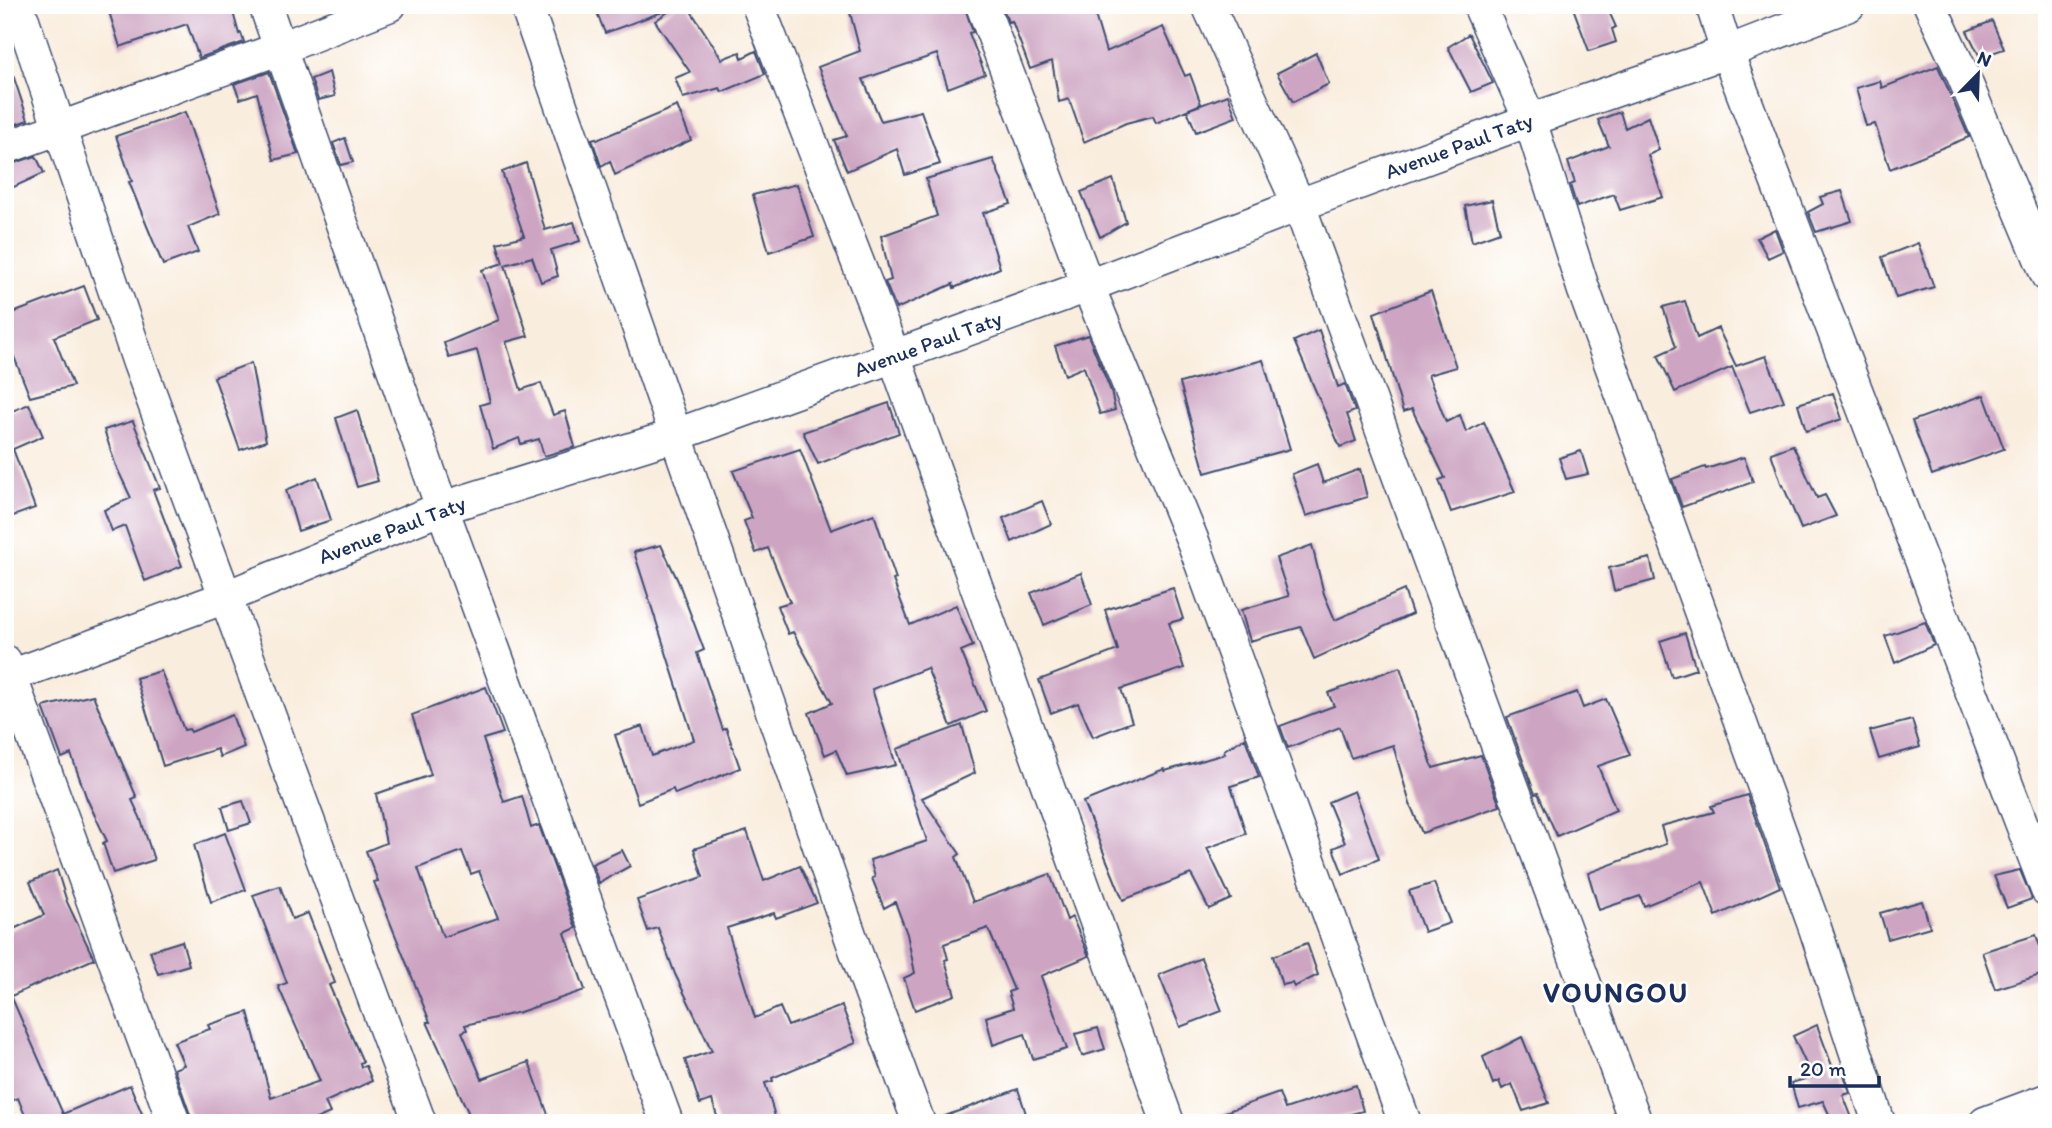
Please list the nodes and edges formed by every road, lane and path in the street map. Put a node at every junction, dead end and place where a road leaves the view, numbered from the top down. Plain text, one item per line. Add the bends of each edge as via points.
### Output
1 (265, 5) edge
2 (390, 5) edge
3 (526, 5) edge
4 (758, 5) edge
5 (982, 5) edge
6 (1208, 5) edge
7 (1479, 5) edge
8 (1712, 5) edge
9 (1849, 5) edge
10 (1930, 5) edge
11 (23, 20) dead end
12 (281, 48) junction
13 (1727, 51) junction
14 (1530, 120) junction
15 (59, 126) junction
16 (5, 148) edge
17 (1299, 205) junction
18 (2047, 275) edge
19 (1088, 286) junction
20 (894, 356) junction
21 (676, 435) junction
22 (442, 508) junction
23 (226, 597) junction
24 (7, 671) edge
25 (2047, 890) edge
26 (2047, 1100) edge
27 (174, 1123) edge
28 (420, 1123) edge
29 (667, 1123) edge
30 (919, 1123) edge
31 (1168, 1123) edge
32 (1405, 1123) edge
33 (1636, 1123) edge
34 (1879, 1123) edge
35 (1985, 1123) edge

1 - 12 street
2 - 12 street
3 - 21 street
4 - 20 street
5 - 19 street
6 - 17 street
7 - 14 street
8 - 13 street
9 - 13 street, Avenue Paul Taty
10 - 18 street
11 - 15 street
12 - 15 street
12 - 22 street
13 - 14 street, Avenue Paul Taty
13 - 25 street
14 - 17 street, Avenue Paul Taty
14 - 34 street via 1583,288 1815,928
15 - 16 street
15 - 23 street via 139,363
17 - 19 street, Avenue Paul Taty
17 - 33 street
19 - 20 street, Avenue Paul Taty
19 - 32 street via 1194,544
20 - 21 street, Avenue Paul Taty
20 - 31 street
21 - 22 street, Avenue Paul Taty
21 - 30 street
22 - 23 street, Avenue Paul Taty
22 - 29 street
23 - 24 street, Avenue Paul Taty
23 - 28 street
24 - 27 street
26 - 35 street

